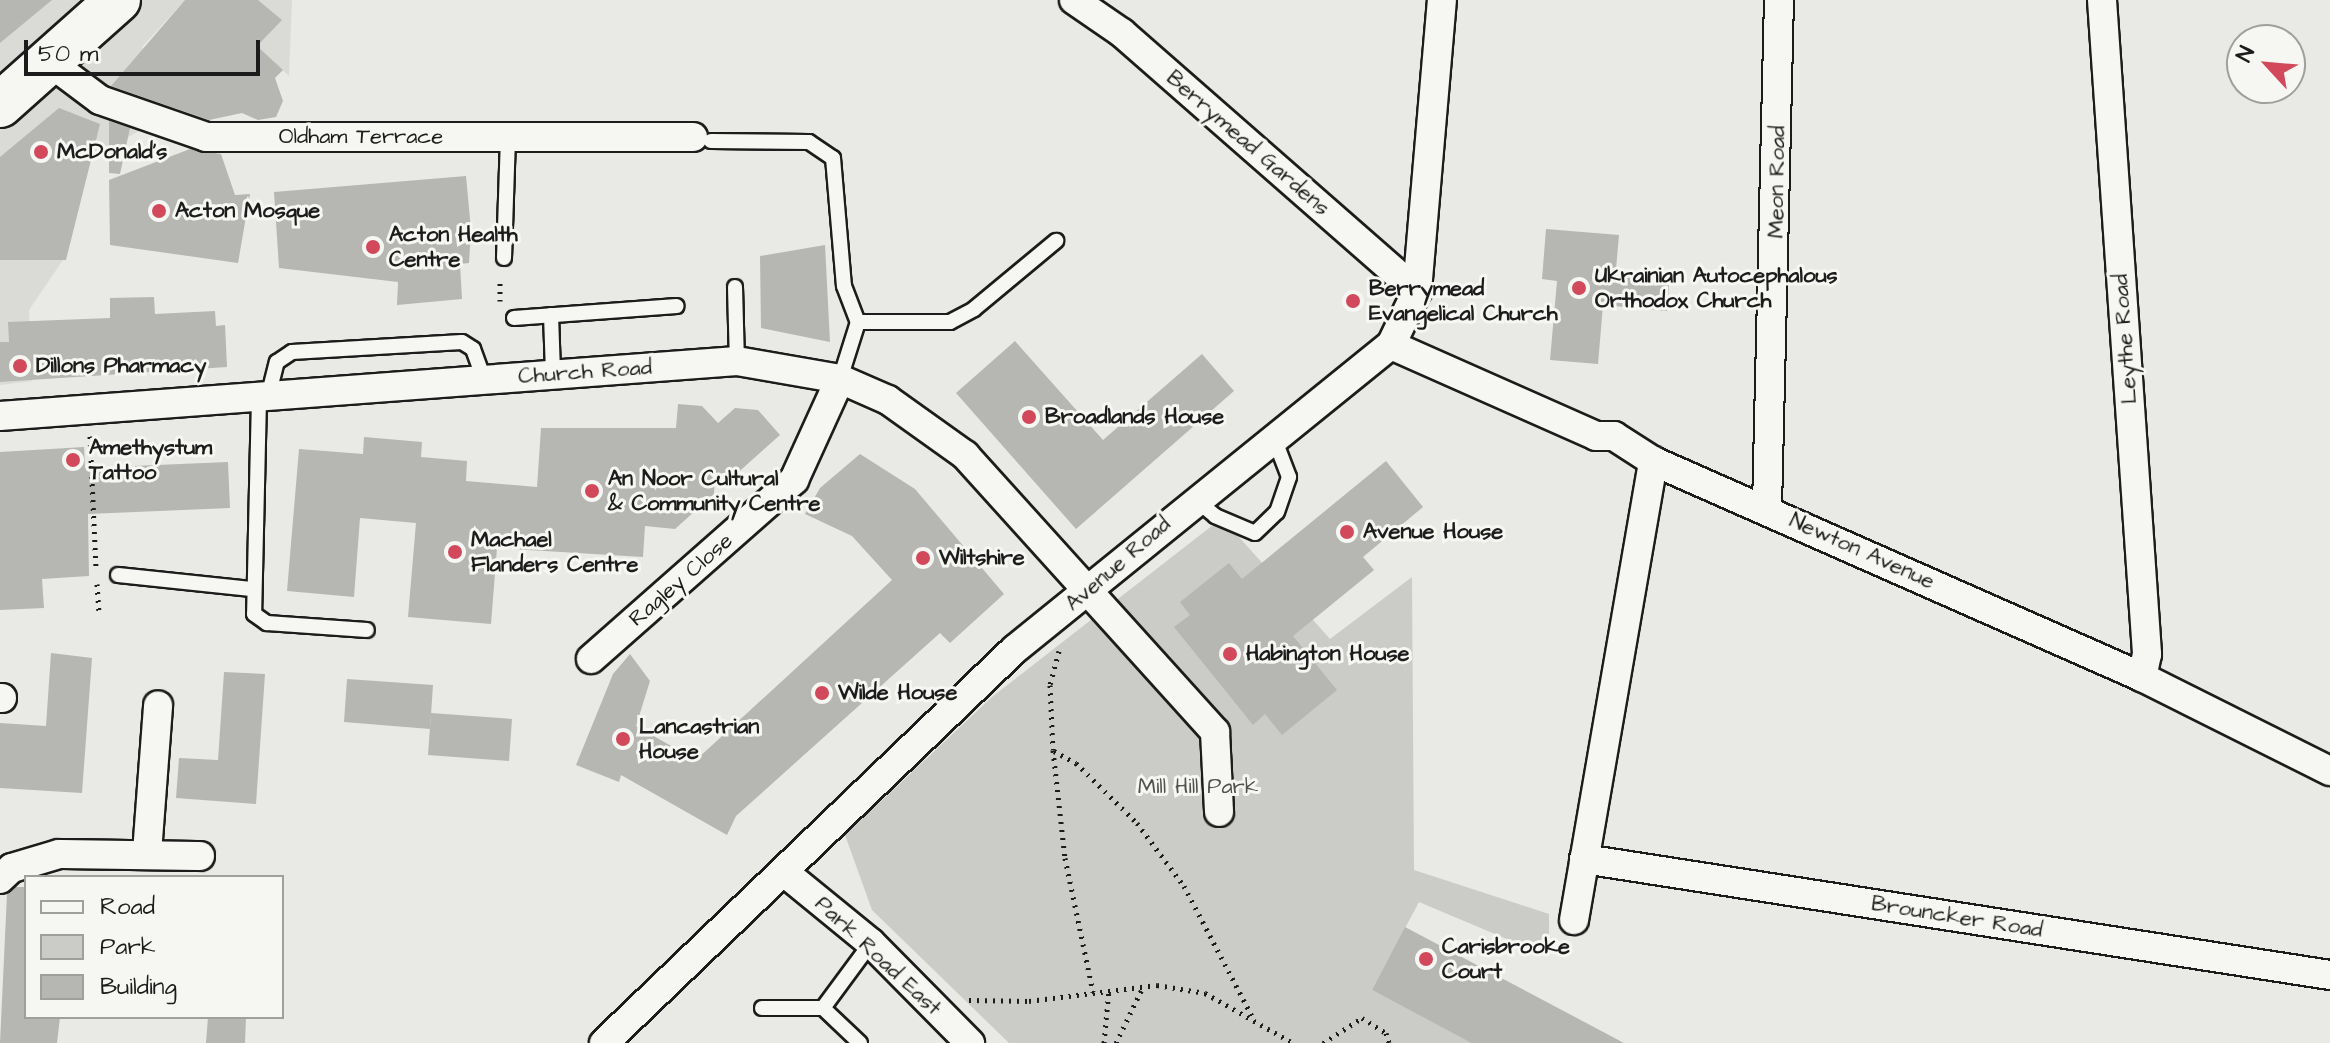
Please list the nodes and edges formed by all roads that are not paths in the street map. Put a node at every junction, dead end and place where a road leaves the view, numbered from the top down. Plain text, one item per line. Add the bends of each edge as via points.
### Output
1 (118, 0) edge
2 (1074, 0) edge
3 (1442, 0) edge
4 (1779, 0) edge
5 (2102, 0) edge
6 (48, 61) junction
7 (0, 105) edge
8 (508, 137) junction
9 (702, 139) joint
10 (1056, 241) dead end
11 (504, 258) dead end
12 (735, 287) dead end
13 (1417, 291) junction
14 (677, 306) dead end
15 (551, 315) junction
16 (514, 318) dead end
17 (858, 322) junction
18 (1391, 345) junction
19 (737, 361) junction
20 (553, 373) junction
21 (840, 379) junction
22 (484, 380) junction
23 (264, 398) junction
24 (0, 416) edge
25 (1274, 438) junction
26 (1653, 461) junction
27 (1195, 499) junction
28 (1767, 508) junction
29 (118, 575) dead end
30 (251, 589) junction
31 (1086, 592) junction
32 (367, 630) dead end
33 (591, 659) dead end
34 (2142, 677) junction
35 (158, 705) dead end
36 (2330, 771) edge
37 (1219, 812) dead end
38 (147, 853) junction
39 (200, 856) dead end
40 (1584, 859) junction
41 (784, 872) junction
42 (0, 879) edge
43 (1574, 920) dead end
44 (871, 943) junction
45 (2330, 975) edge
46 (762, 1008) dead end
47 (823, 1008) junction
48 (604, 1043) edge
49 (860, 1043) edge
50 (970, 1043) edge

1 - 6 main road
2 - 13 street, Berrymead Gardens via 1122,33
3 - 13 street, Avenue Road
4 - 28 street, Meon Road
5 - 34 street, Leythe Road via 2147,654
6 - 7 main road
6 - 8 street, Oldham Terrace via 126,113 206,137
8 - 9 street, Oldham Terrace
8 - 11 lane
9 - 17 lane via 809,142 833,158 844,286
10 - 17 lane via 950,322
12 - 19 lane
13 - 18 street, Avenue Road
14 - 15 lane
15 - 16 lane
15 - 20 lane
17 - 21 lane
18 - 25 street, Avenue Road
18 - 26 street, Newton Avenue via 1596,436 1614,436
19 - 20 street, Church Road
19 - 21 street, Church Road
20 - 22 street, Church Road
21 - 31 street, Church Road via 940,433
21 - 33 street, Ragley Close via 794,480
22 - 23 street, Church Road
22 - 23 lane via 473,349 462,342 292,352 277,362
23 - 24 street, Church Road
23 - 30 lane
25 - 27 street, Avenue Road
25 - 27 lane via 1289,477 1277,512 1255,533 1215,516
26 - 28 street, Newton Avenue
26 - 40 street
27 - 31 street, Avenue Road
28 - 34 street, Newton Avenue
29 - 30 lane
30 - 32 lane via 254,614 267,623
31 - 37 street, Church Road via 1215,732
31 - 41 street, Avenue Road via 1015,649
34 - 36 street, Newton Avenue
35 - 38 street
38 - 39 street
38 - 42 street via 59,854 12,868
40 - 43 street
40 - 45 street, Brouncker Road
41 - 44 street, Park Road East
41 - 48 street, Avenue Road
44 - 47 lane
44 - 50 street, Park Road East
46 - 47 lane
47 - 49 lane

